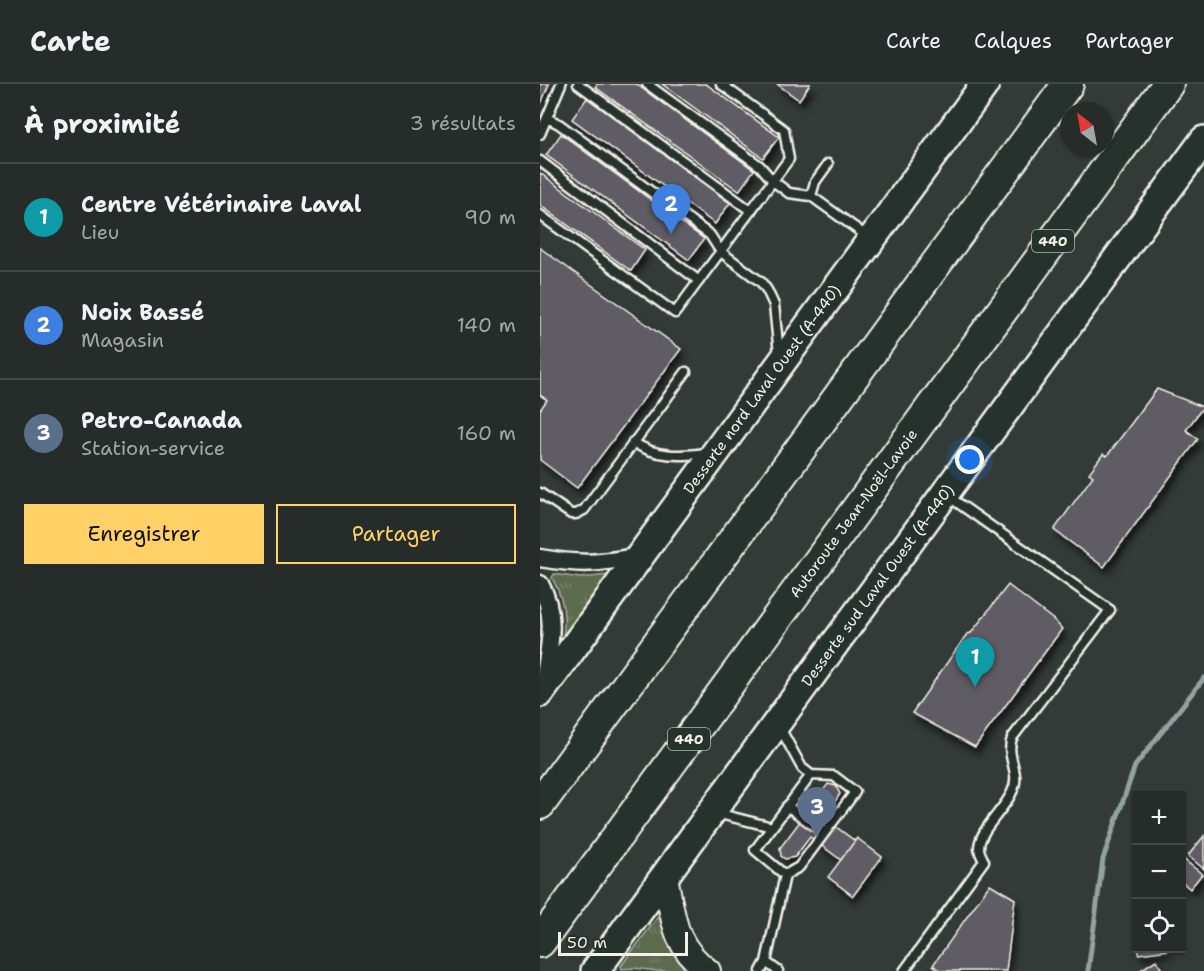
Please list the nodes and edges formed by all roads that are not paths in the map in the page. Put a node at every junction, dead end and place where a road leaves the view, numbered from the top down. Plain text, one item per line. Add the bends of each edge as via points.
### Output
1 (561, 84) edge
2 (578, 84) edge
3 (647, 84) edge
4 (721, 84) edge
5 (1068, 84) edge
6 (1168, 84) edge
7 (977, 91) edge
8 (547, 118) junction
9 (540, 134) edge
10 (1204, 140) edge
11 (540, 161) edge
12 (828, 164) dead end
13 (773, 182) junction
14 (811, 196) junction
15 (751, 211) junction
16 (540, 215) edge
17 (871, 239) junction
18 (721, 252) junction
19 (699, 281) junction
20 (780, 364) junction
21 (686, 372) dead end
22 (633, 442) junction
23 (715, 453) junction
24 (540, 493) edge
25 (945, 494) junction
26 (639, 556) junction
27 (540, 558) edge
28 (540, 584) edge
29 (542, 691) edge
30 (777, 723) junction
31 (811, 775) junction
32 (540, 804) edge
33 (788, 806) junction
34 (712, 812) junction
35 (772, 827) junction
36 (824, 834) junction
37 (785, 875) junction
38 (664, 877) junction
39 (540, 942) edge
40 (766, 962) junction
41 (595, 971) edge
42 (708, 971) edge
43 (761, 971) edge
44 (778, 971) edge
45 (904, 971) edge

1 - 8 lane
2 - 15 lane
3 - 13 lane via 760,166
4 - 13 lane via 784,130 789,159
5 - 32 highway
6 - 39 highway, Autoroute Jean-Noël-Lavoie / 440
7 - 17 main road, Desserte nord Laval Ouest (A-440)
8 - 9 lane
8 - 18 lane via 710,235
10 - 25 main road, Desserte sud Laval Ouest (A-440)
11 - 19 lane
12 - 14 lane via 815,182
13 - 14 lane via 789,193
13 - 15 lane
14 - 17 lane
15 - 18 lane
16 - 19 lane via 675,314
17 - 20 main road, Desserte nord Laval Ouest (A-440)
18 - 19 lane
18 - 20 lane via 761,282 770,295
20 - 23 main road, Desserte nord Laval Ouest (A-440)
21 - 22 lane
22 - 23 lane via 656,453
22 - 24 lane via 580,512 565,512
23 - 26 main road, Desserte nord Laval Ouest (A-440)
25 - 30 main road, Desserte sud Laval Ouest (A-440)
25 - 45 lane via 1110,610 1012,738 1009,753 1016,782 982,837 979,849 984,861
26 - 27 street via 595,564
26 - 29 main road, Desserte nord Laval Ouest (A-440)
28 - 29 street via 552,618
30 - 31 lane via 799,763
30 - 34 main road, Desserte sud Laval Ouest (A-440)
31 - 33 lane
31 - 36 lane via 834,776 855,792
33 - 35 lane
33 - 36 lane
34 - 35 lane
34 - 38 main road, Desserte sud Laval Ouest (A-440)
35 - 37 lane via 755,850
36 - 37 lane via 799,867
37 - 40 lane
38 - 41 main road, Desserte sud Laval Ouest (A-440)
38 - 42 street via 679,939
40 - 43 lane
40 - 44 lane

